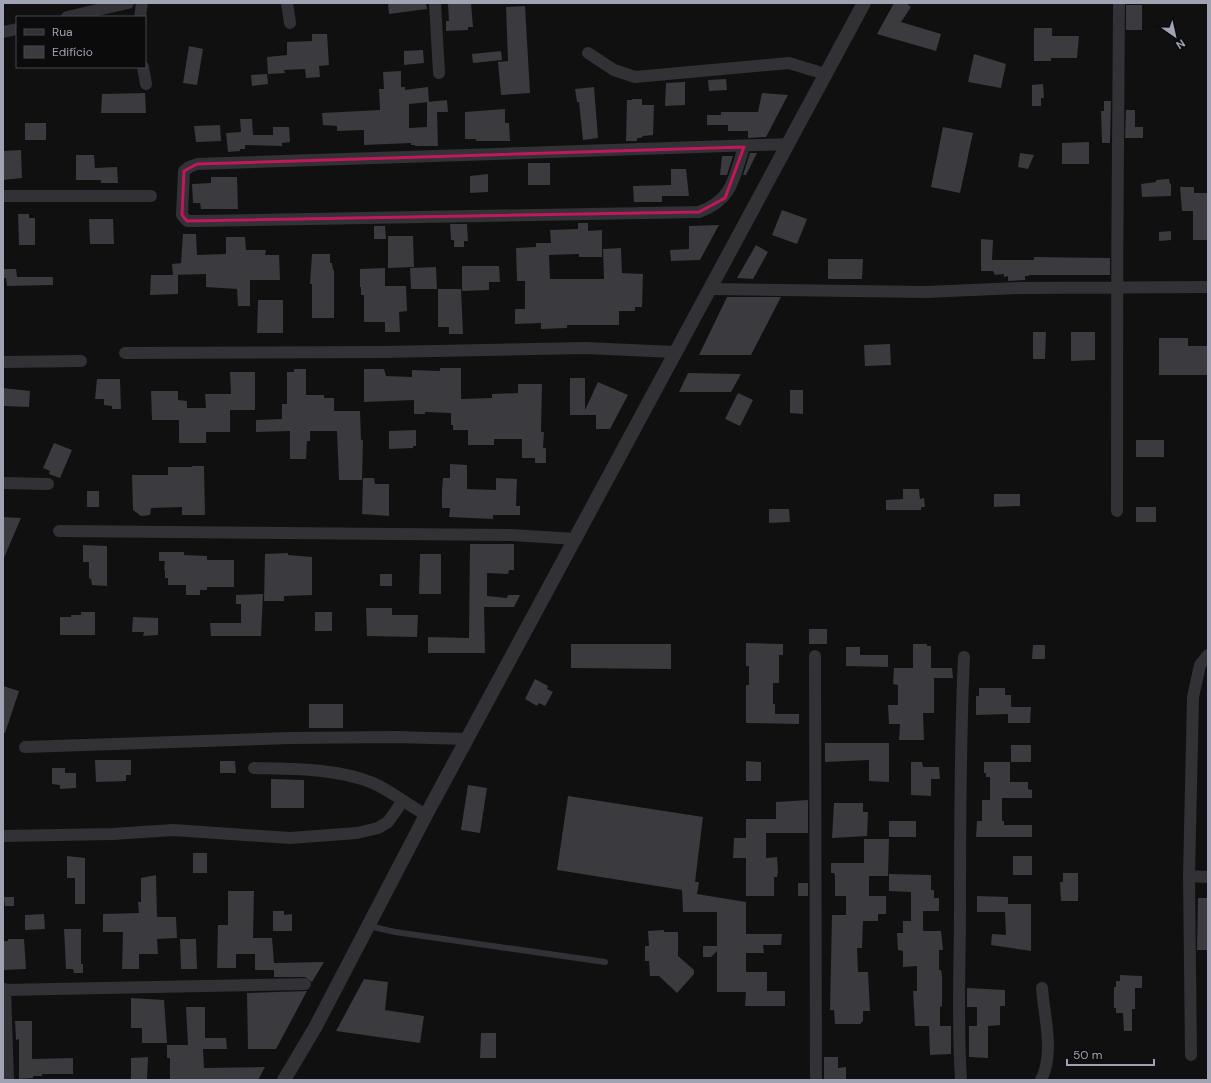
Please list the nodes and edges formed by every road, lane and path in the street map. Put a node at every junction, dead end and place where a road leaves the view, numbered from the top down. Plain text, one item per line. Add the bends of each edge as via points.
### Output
1 (128, 3) edge
2 (142, 3) edge
3 (287, 3) edge
4 (435, 3) edge
5 (864, 3) edge
6 (1119, 3) edge
7 (71, 16) edge
8 (140, 16) edge
9 (290, 23) dead end
10 (16, 29) edge
11 (3, 32) edge
12 (588, 53) dead end
13 (143, 68) edge
14 (439, 72) dead end
15 (825, 74) junction
16 (146, 84) dead end
17 (789, 144) junction
18 (744, 147) junction
19 (3, 196) edge
20 (151, 196) dead end
21 (1208, 287) edge
22 (1117, 288) junction
23 (711, 289) junction
24 (674, 352) junction
25 (125, 353) dead end
26 (81, 361) dead end
27 (3, 362) edge
28 (3, 483) edge
29 (48, 484) dead end
30 (1117, 511) dead end
31 (59, 531) dead end
32 (576, 539) junction
33 (1208, 655) edge
34 (815, 656) dead end
35 (964, 657) dead end
36 (467, 739) junction
37 (25, 747) dead end
38 (254, 768) dead end
39 (402, 802) junction
40 (426, 815) junction
41 (3, 836) edge
42 (1188, 876) junction
43 (1208, 877) edge
44 (368, 926) junction
45 (604, 962) dead end
46 (305, 984) dead end
47 (1042, 988) dead end
48 (4, 990) edge
49 (1191, 1055) dead end
50 (8, 1080) edge
51 (284, 1080) edge
52 (816, 1080) edge
53 (961, 1080) edge
54 (1041, 1080) edge

1 - 7 street
2 - 8 street
3 - 9 street
4 - 14 street
5 - 15 street
6 - 22 street
10 - 11 street
12 - 15 street via 614,70 635,77 790,62
13 - 16 street
15 - 17 street
17 - 18 street
17 - 23 street
18 - 18 street via 197,164 184,172 182,215 187,221 195,221 699,212 712,208 725,198
19 - 20 street
21 - 22 street
22 - 23 street via 1020,288 926,292
22 - 30 street
23 - 24 street
24 - 25 street via 586,348
24 - 32 street
26 - 27 street
28 - 29 street
31 - 32 street via 511,535
32 - 36 street
33 - 42 street via 1200,665 1193,697
34 - 52 street
35 - 53 street via 960,736 958,996
36 - 37 street via 290,738
36 - 40 street
38 - 39 street via 309,771 359,779 384,789
39 - 40 street
39 - 41 street via 388,822 378,828 357,833 290,838 173,830
40 - 44 street
42 - 43 street
42 - 49 street
44 - 45 lane via 403,934
44 - 51 street via 316,1026
46 - 48 street
47 - 54 street via 1047,1061
48 - 50 street

